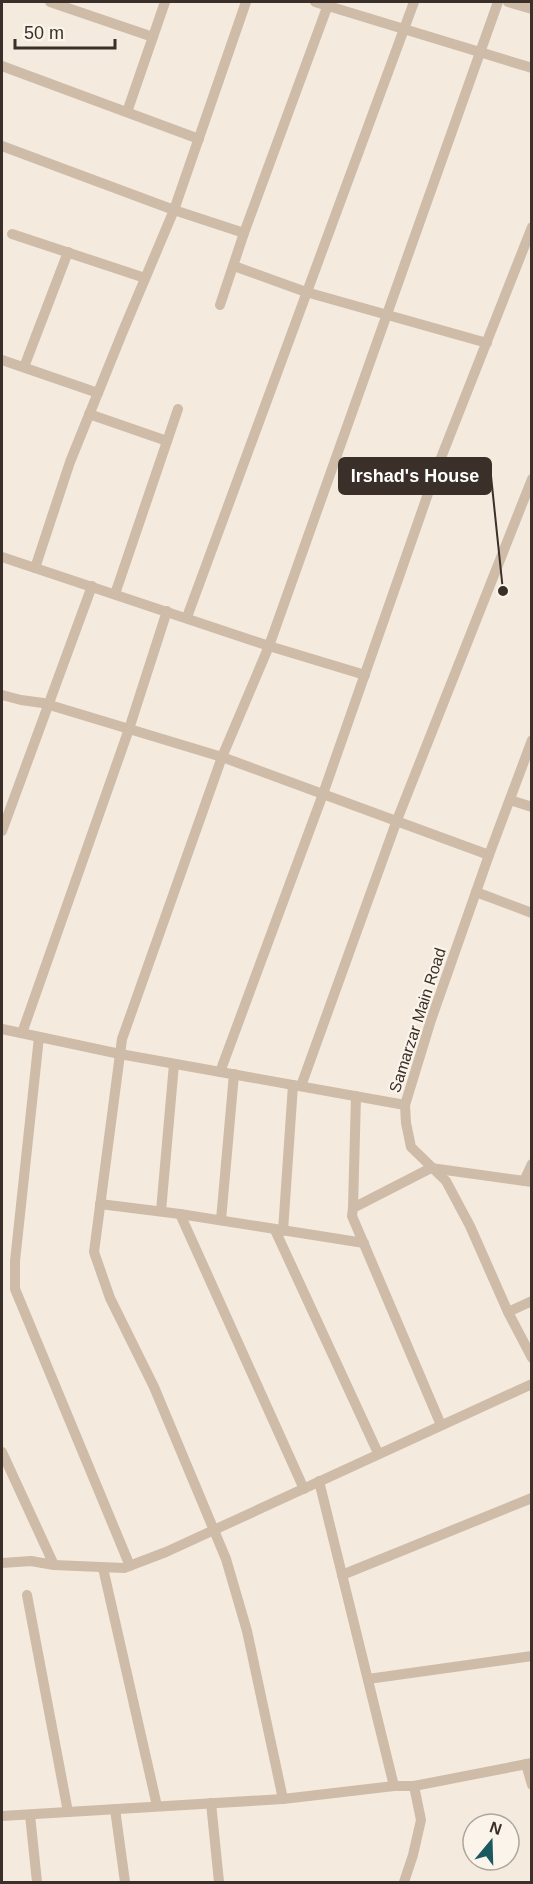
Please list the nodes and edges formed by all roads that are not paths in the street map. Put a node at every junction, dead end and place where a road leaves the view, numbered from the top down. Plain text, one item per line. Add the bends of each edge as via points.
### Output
1 (50, 2) edge
2 (165, 2) edge
3 (246, 2) edge
4 (315, 2) edge
5 (414, 2) edge
6 (498, 2) edge
7 (508, 2) edge
8 (328, 4) edge
9 (531, 9) edge
10 (405, 28) junction
11 (153, 37) junction
12 (480, 51) junction
13 (2, 66) edge
14 (531, 68) edge
15 (127, 112) junction
16 (199, 139) junction
17 (2, 146) edge
18 (174, 210) junction
19 (531, 227) edge
20 (244, 233) junction
21 (12, 234) dead end
22 (68, 252) junction
23 (234, 266) junction
24 (145, 278) junction
25 (306, 291) junction
26 (220, 305) dead end
27 (387, 314) junction
28 (487, 343) junction
29 (2, 360) edge
30 (24, 367) junction
31 (98, 393) junction
32 (178, 409) dead end
33 (89, 414) junction
34 (167, 441) junction
35 (531, 479) edge
36 (2, 557) edge
37 (35, 568) junction
38 (92, 586) junction
39 (115, 594) junction
40 (167, 611) junction
41 (187, 617) junction
42 (269, 646) junction
43 (365, 675) junction
44 (2, 695) edge
45 (49, 705) junction
46 (129, 729) junction
47 (531, 740) edge
48 (222, 757) junction
49 (323, 794) junction
50 (510, 800) junction
51 (531, 807) edge
52 (397, 820) junction
53 (2, 831) edge
54 (489, 855) junction
55 (476, 892) junction
56 (531, 913) edge
57 (2, 1029) edge
58 (22, 1033) junction
59 (39, 1037) junction
60 (120, 1054) junction
61 (174, 1064) junction
62 (220, 1072) junction
63 (234, 1074) junction
64 (297, 1086) junction
65 (356, 1096) junction
66 (405, 1105) junction
67 (531, 1164) edge
68 (431, 1167) junction
69 (528, 1182) edge
70 (100, 1204) junction
71 (353, 1208) junction
72 (160, 1211) junction
73 (180, 1214) junction
74 (221, 1221) junction
75 (279, 1230) junction
76 (364, 1243) junction
77 (531, 1301) edge
78 (508, 1312) junction
79 (531, 1358) edge
80 (531, 1384) edge
81 (441, 1425) junction
82 (2, 1452) edge
83 (378, 1453) junction
84 (319, 1482) junction
85 (304, 1489) junction
86 (531, 1498) edge
87 (214, 1530) junction
88 (2, 1563) edge
89 (54, 1565) junction
90 (130, 1566) junction
91 (103, 1568) junction
92 (342, 1575) junction
93 (27, 1595) dead end
94 (531, 1656) edge
95 (368, 1680) junction
96 (529, 1763) edge
97 (531, 1785) edge
98 (394, 1786) junction
99 (414, 1786) junction
100 (283, 1799) junction
101 (211, 1803) junction
102 (157, 1806) junction
103 (115, 1809) junction
104 (68, 1812) junction
105 (30, 1815) junction
106 (2, 1816) edge
107 (37, 1882) edge
108 (125, 1882) edge
109 (219, 1882) edge
110 (404, 1882) edge

1 - 11 street
2 - 11 street
3 - 16 street
4 - 8 street
5 - 10 street
6 - 12 street
7 - 9 street
8 - 10 street
8 - 20 street
10 - 12 street
10 - 25 street
11 - 15 street
12 - 14 street
12 - 27 street
13 - 15 street
15 - 16 street
16 - 18 street
17 - 18 street
18 - 20 street
18 - 24 street
19 - 28 street
20 - 23 street
21 - 22 street
22 - 24 street
22 - 30 street
23 - 25 street
23 - 26 street
24 - 31 street
25 - 27 street
25 - 41 street
27 - 28 street
27 - 42 street
28 - 43 street via 437,468
29 - 30 street
30 - 31 street
31 - 33 street
32 - 34 street
33 - 34 street
33 - 37 street
34 - 39 street
35 - 52 street
36 - 37 street
37 - 38 street
38 - 39 street
38 - 45 street
39 - 40 street
40 - 41 street
40 - 46 street
41 - 42 street
42 - 43 street
42 - 48 street
43 - 49 street
44 - 45 street
45 - 46 street
45 - 53 street
46 - 48 street
46 - 58 street
47 - 50 street, Samarzar Main Road
48 - 49 street
48 - 60 street via 122,1038
49 - 52 street
49 - 62 street
50 - 51 street
50 - 54 street, Samarzar Main Road
52 - 54 street
52 - 64 street
54 - 55 street, Samarzar Main Road
55 - 56 street
55 - 66 street, Samarzar Main Road
57 - 58 street
58 - 59 street
59 - 60 street
59 - 90 street via 15,1289
60 - 61 street
60 - 70 street
61 - 62 street
61 - 72 street
62 - 63 street
63 - 64 street
63 - 74 street
64 - 65 street
64 - 75 street
65 - 66 street
65 - 71 street
66 - 68 street, Samarzar Main Road via 411,1147
67 - 69 street
68 - 69 street
68 - 71 street
68 - 78 street, Samarzar Main Road via 446,1181 456,1199
70 - 72 street
70 - 87 street via 94,1252 110,1298 154,1387
71 - 76 street via 352,1216
72 - 73 street
73 - 74 street
73 - 85 street
74 - 75 street
75 - 76 street
75 - 83 street
76 - 81 street
77 - 78 street
78 - 79 street, Samarzar Main Road
80 - 81 street
81 - 83 street
82 - 89 street
83 - 84 street
84 - 85 street
84 - 92 street
85 - 87 street
86 - 92 street
87 - 90 street
87 - 100 street via 247,1631
88 - 89 street via 31,1561
89 - 91 street
90 - 91 street
91 - 102 street
92 - 95 street
93 - 104 street
94 - 95 street
95 - 98 street
96 - 97 street
96 - 99 street
98 - 99 street
98 - 100 street
99 - 110 street via 421,1820
100 - 101 street
101 - 102 street
101 - 109 street
102 - 103 street
103 - 104 street
103 - 108 street
104 - 105 street
105 - 106 street
105 - 107 street

